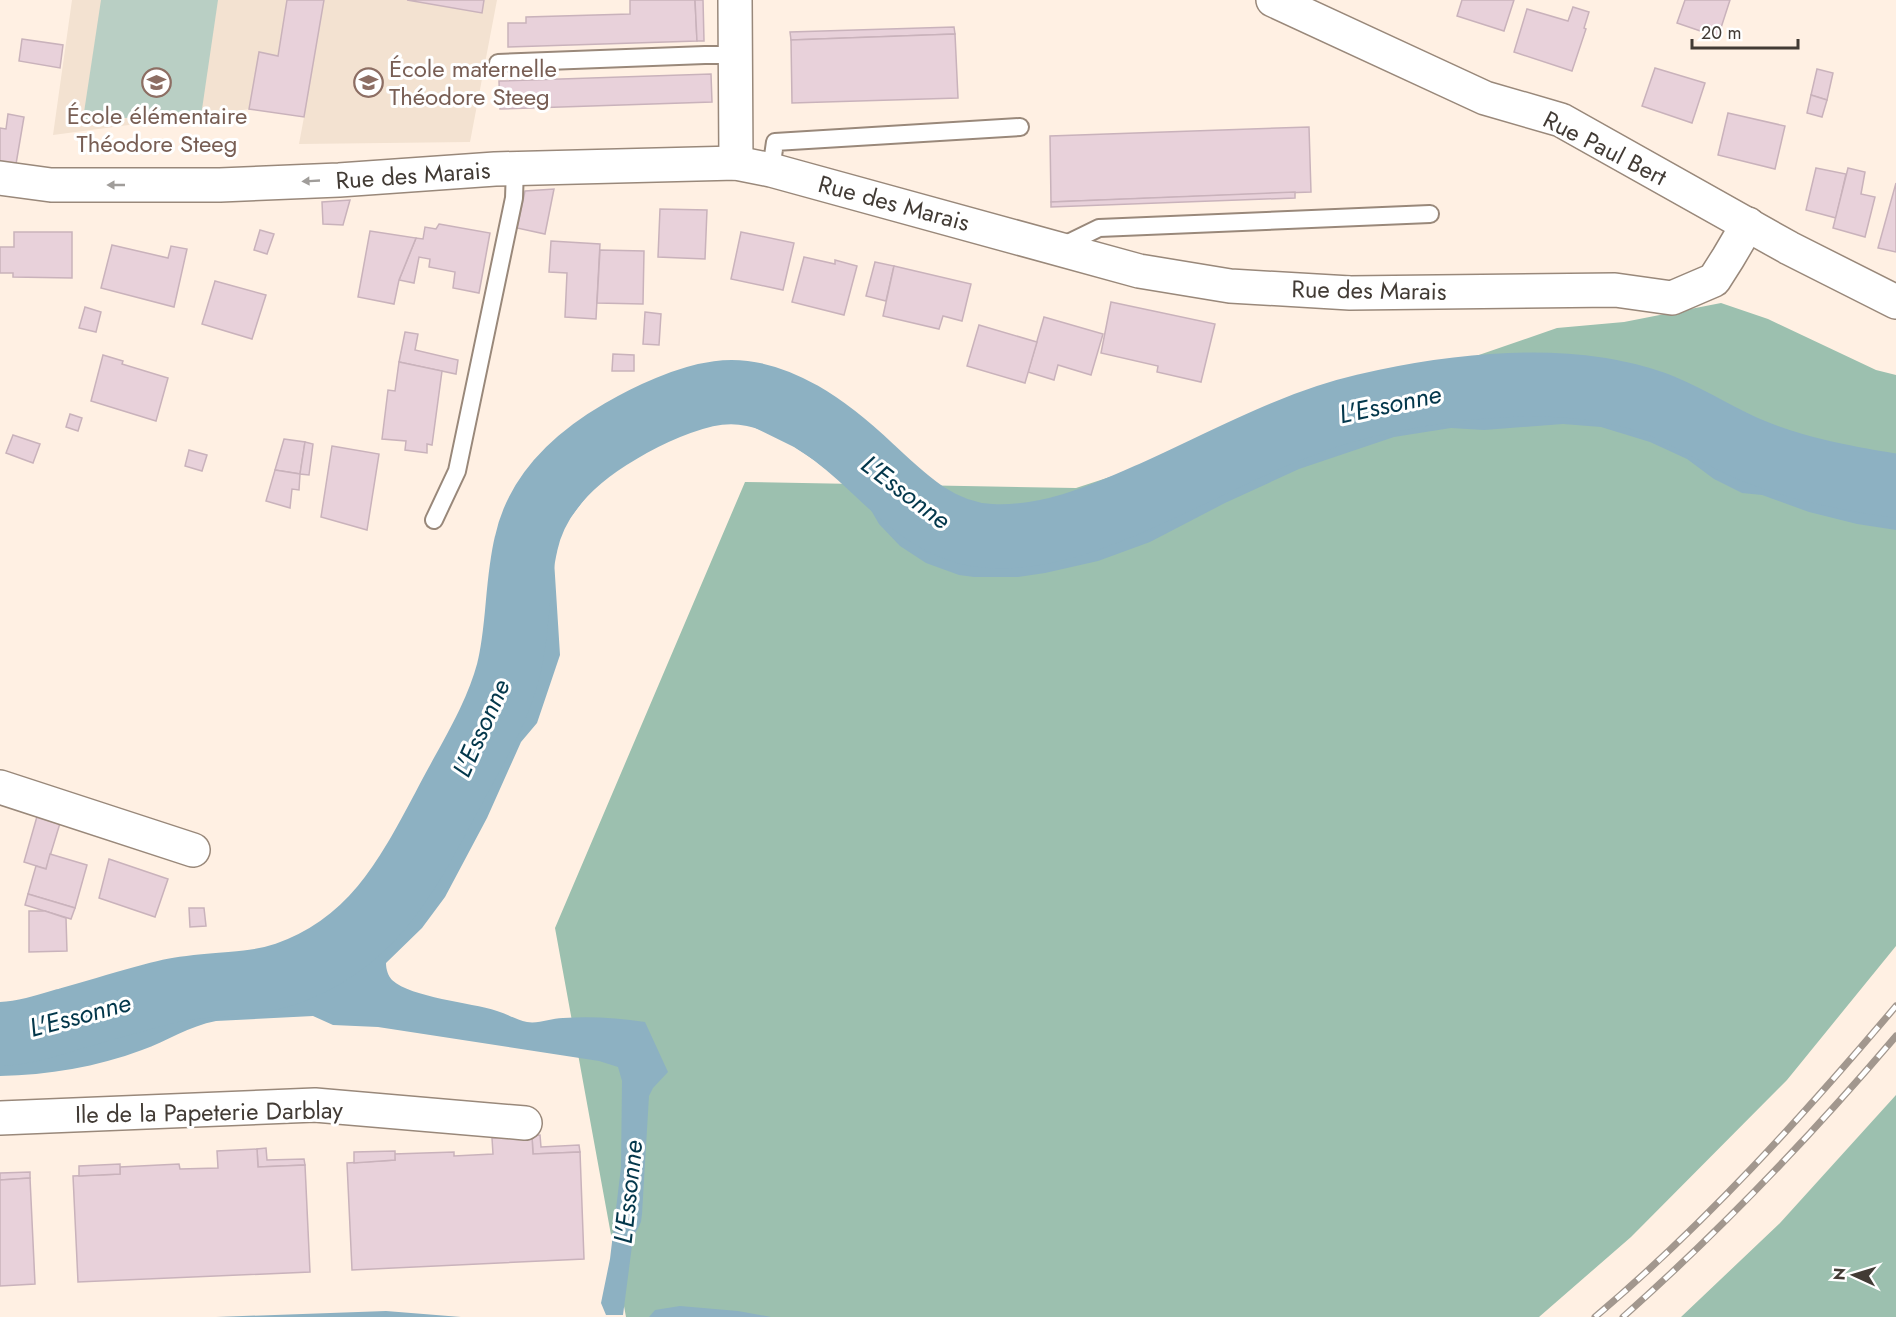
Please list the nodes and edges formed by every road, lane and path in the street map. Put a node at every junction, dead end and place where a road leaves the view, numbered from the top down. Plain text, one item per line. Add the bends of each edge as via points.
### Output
1 (735, 0) edge
2 (1273, 0) edge
3 (736, 55) junction
4 (498, 63) dead end
5 (1020, 127) dead end
6 (736, 163) junction
7 (505, 168) junction
8 (771, 170) junction
9 (0, 178) edge
10 (1430, 214) dead end
11 (1748, 224) junction
12 (1059, 248) junction
13 (1896, 302) edge
14 (434, 520) dead end
15 (0, 787) edge
16 (193, 850) dead end
17 (0, 1118) edge
18 (525, 1123) dead end

1 - 3 street
2 - 11 street, Rue Paul Bert via 1485,98 1561,120
3 - 4 lane
3 - 6 street
5 - 8 lane via 775,142
6 - 7 street, Rue des Marais
6 - 8 street, Rue des Marais
7 -> 9 street, Rue des Marais via 220,185 51,185
7 - 14 lane via 514,198 457,471
8 - 12 street, Rue des Marais
10 - 12 lane via 1099,228
11 - 12 street, Rue des Marais via 1714,280 1672,298 1615,290 1350,293 1230,286 1139,271
11 - 13 street, Rue Paul Bert
15 - 16 street
17 - 18 street, Ile de la Papeterie Darblay via 315,1105

